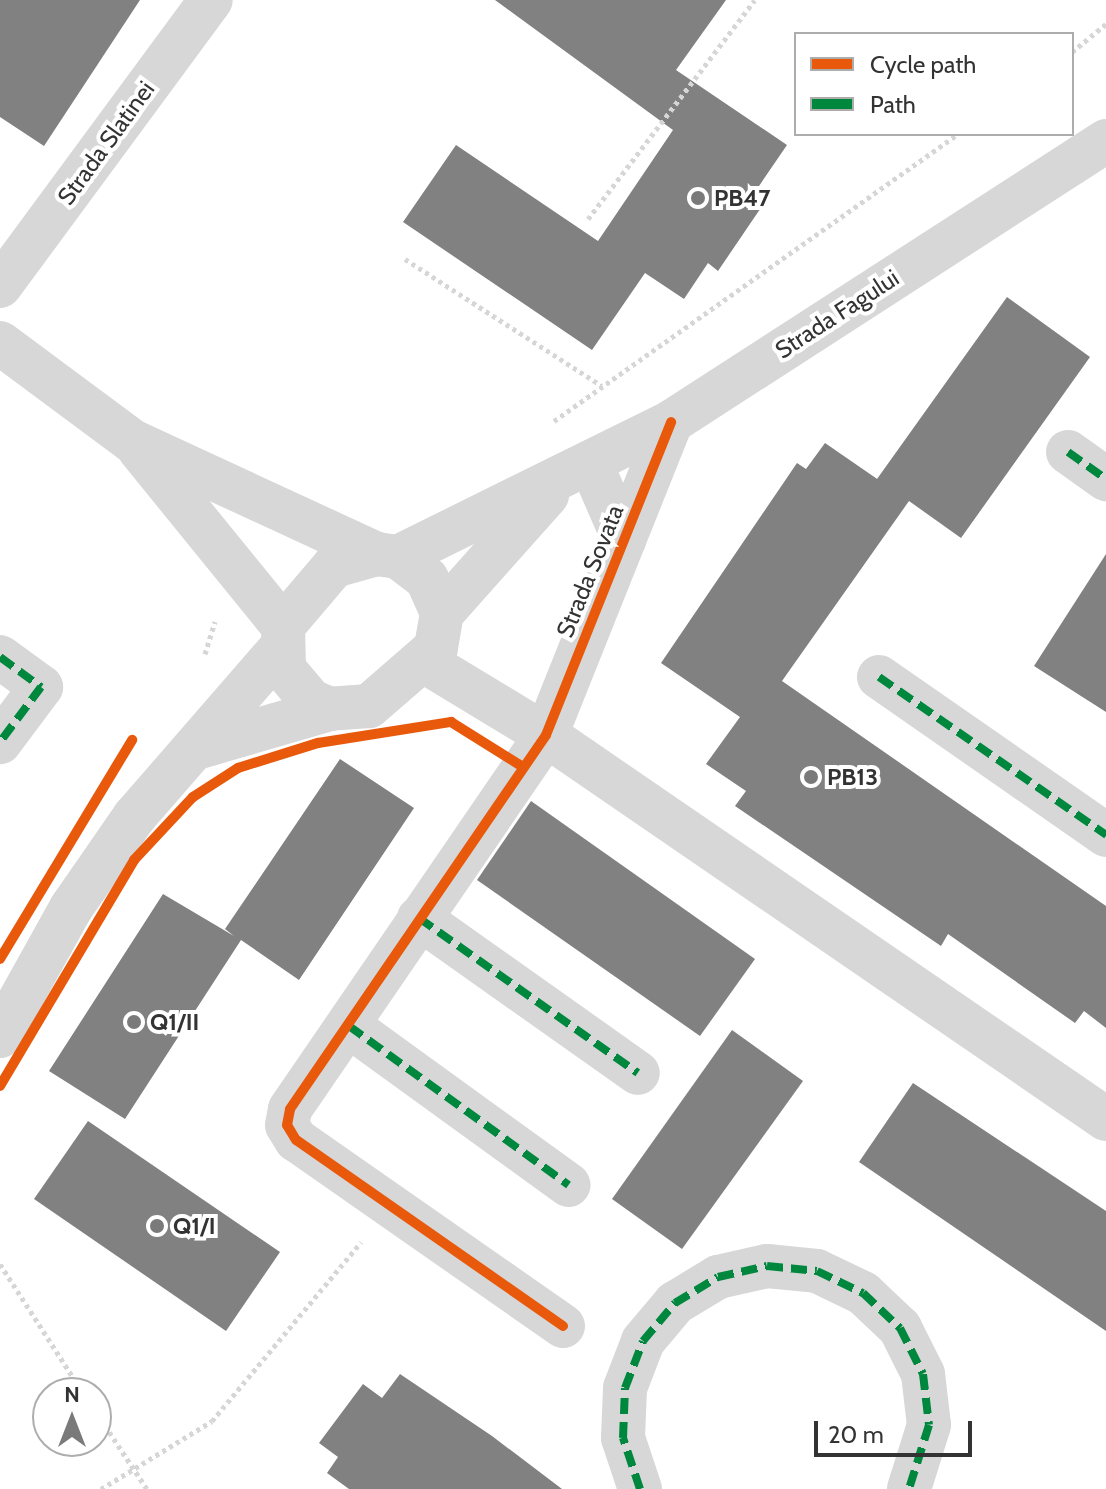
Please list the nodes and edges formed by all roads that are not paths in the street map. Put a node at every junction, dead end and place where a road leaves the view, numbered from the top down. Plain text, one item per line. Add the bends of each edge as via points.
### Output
1 (211, 0) edge
2 (1106, 141) edge
3 (0, 286) edge
4 (0, 343) edge
5 (671, 422) junction
6 (132, 441) junction
7 (1068, 452) dead end
8 (577, 471) junction
9 (1106, 479) edge
10 (624, 540) junction
11 (387, 555) junction
12 (442, 613) junction
13 (281, 638) junction
14 (0, 657) edge
15 (427, 663) junction
16 (879, 677) dead end
17 (330, 709) junction
18 (546, 735) junction
19 (0, 742) edge
20 (196, 748) junction
21 (1106, 835) edge
22 (419, 918) junction
23 (349, 1026) junction
24 (0, 1036) edge
25 (638, 1073) dead end
26 (1106, 1119) edge
27 (569, 1185) dead end
28 (563, 1326) dead end
29 (640, 1489) edge
30 (909, 1489) edge

1 - 3 street, Strada Slatinei
2 - 5 street, Strada Fagului
4 - 6 street
5 - 8 street, Strada Fagului
5 - 10 street, Strada Sovata
6 - 11 street
6 - 13 street
7 - 9 street
8 - 10 street, Strada Sovata
8 - 11 street, Strada Fagului
8 - 12 street, Strada Fagului
10 - 18 street, Strada Sovata
11 - 12 street via 427,579
11 - 13 street, Strada Fagului via 334,566
12 - 15 street, Strada Fagului
13 - 17 street via 295,687
13 - 20 street, Strada Fagului
14 - 19 street via 41,687
15 - 17 street via 369,706
15 - 18 street
16 - 21 street
17 - 20 street
18 - 22 street, Strada Sovata
18 - 26 street
20 - 24 street, Strada Fagului via 134,817 80,895
22 - 23 street, Strada Sovata
22 - 25 street
23 - 27 street
23 - 28 street, Strada Sovata via 287,1125 296,1140
29 - 30 street via 623,1438 625,1388 643,1341 675,1303 718,1277 767,1266 817,1271 863,1293 900,1328 923,1374 929,1425

